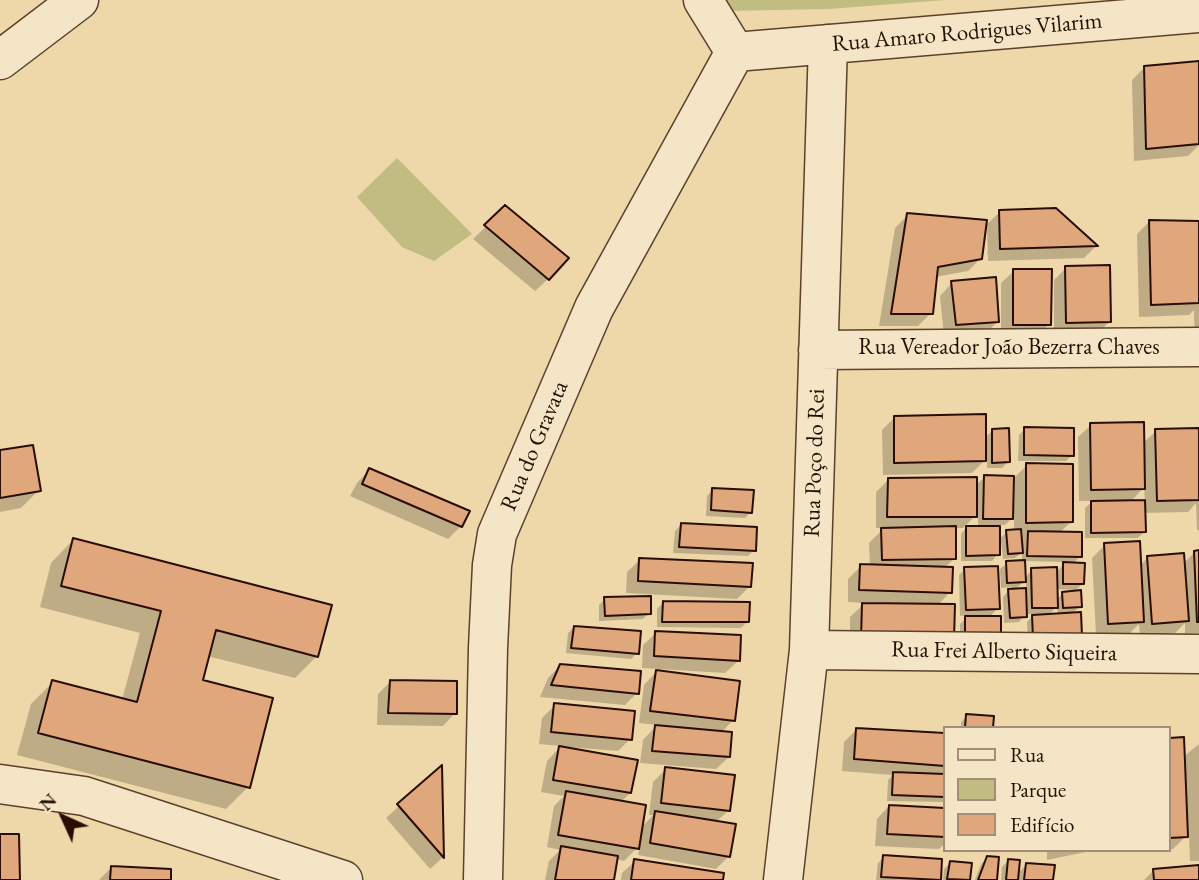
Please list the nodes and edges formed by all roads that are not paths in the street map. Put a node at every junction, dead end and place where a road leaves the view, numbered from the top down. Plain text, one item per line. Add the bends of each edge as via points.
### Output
1 (79, 0) edge
2 (704, 0) edge
3 (1199, 13) edge
4 (828, 44) junction
5 (735, 52) junction
6 (0, 60) edge
7 (1199, 347) edge
8 (818, 350) junction
9 (809, 650) junction
10 (1199, 654) edge
11 (0, 784) edge
12 (343, 880) edge
13 (483, 880) edge
14 (783, 880) edge

1 - 6 street
2 - 5 street
3 - 4 street, Rua Amaro Rodrigues Vilarim
4 - 5 street, Rua Amaro Rodrigues Vilarim
4 - 8 street, Rua Poço do Rei
5 - 13 street, Rua do Gravata via 594,307 497,534 488,648
7 - 8 street, Rua Vereador João Bezerra Chaves
8 - 9 street, Rua Poço do Rei
9 - 10 street, Rua Frei Alberto Siqueira
9 - 14 street, Rua Poço do Rei
11 - 12 street via 84,796

